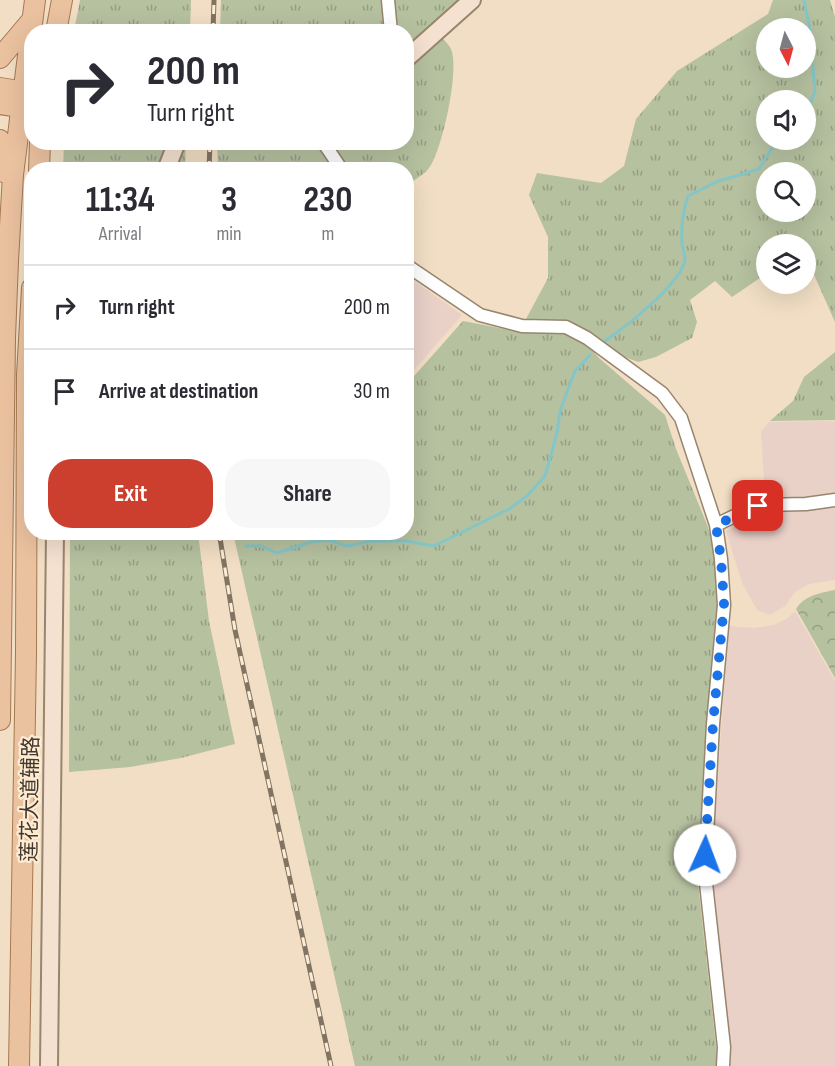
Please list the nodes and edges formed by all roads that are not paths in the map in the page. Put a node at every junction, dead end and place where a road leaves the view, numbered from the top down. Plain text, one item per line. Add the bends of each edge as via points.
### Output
1 (388, 0) edge
2 (472, 0) edge
3 (61, 2) edge
4 (35, 5) edge
5 (33, 24) edge
6 (57, 24) edge
7 (390, 24) edge
8 (414, 52) edge
9 (0, 58) edge
10 (0, 88) edge
11 (24, 99) edge
12 (24, 100) edge
13 (0, 104) edge
14 (24, 116) edge
15 (0, 140) edge
16 (13, 175) junction
17 (0, 194) edge
18 (0, 201) edge
19 (414, 270) edge
20 (835, 500) edge
21 (716, 525) junction
22 (26, 540) edge
23 (55, 540) edge
24 (0, 720) edge
25 (19, 1066) edge
26 (49, 1066) edge
27 (723, 1066) edge

1 - 7 street
2 - 8 street
3 - 6 main road
4 - 5 main road
4 - 9 main road
10 - 11 main road
12 - 13 main road
14 - 16 main road
15 - 17 main road via 4,158
16 - 18 main road
16 - 24 main road via 5,338
19 - 21 street via 480,315 522,326 566,327 662,393 681,418
20 - 21 street via 758,506
21 - 27 street via 724,604 705,874
22 - 25 main road
23 - 26 street, 莲花大道辅路

